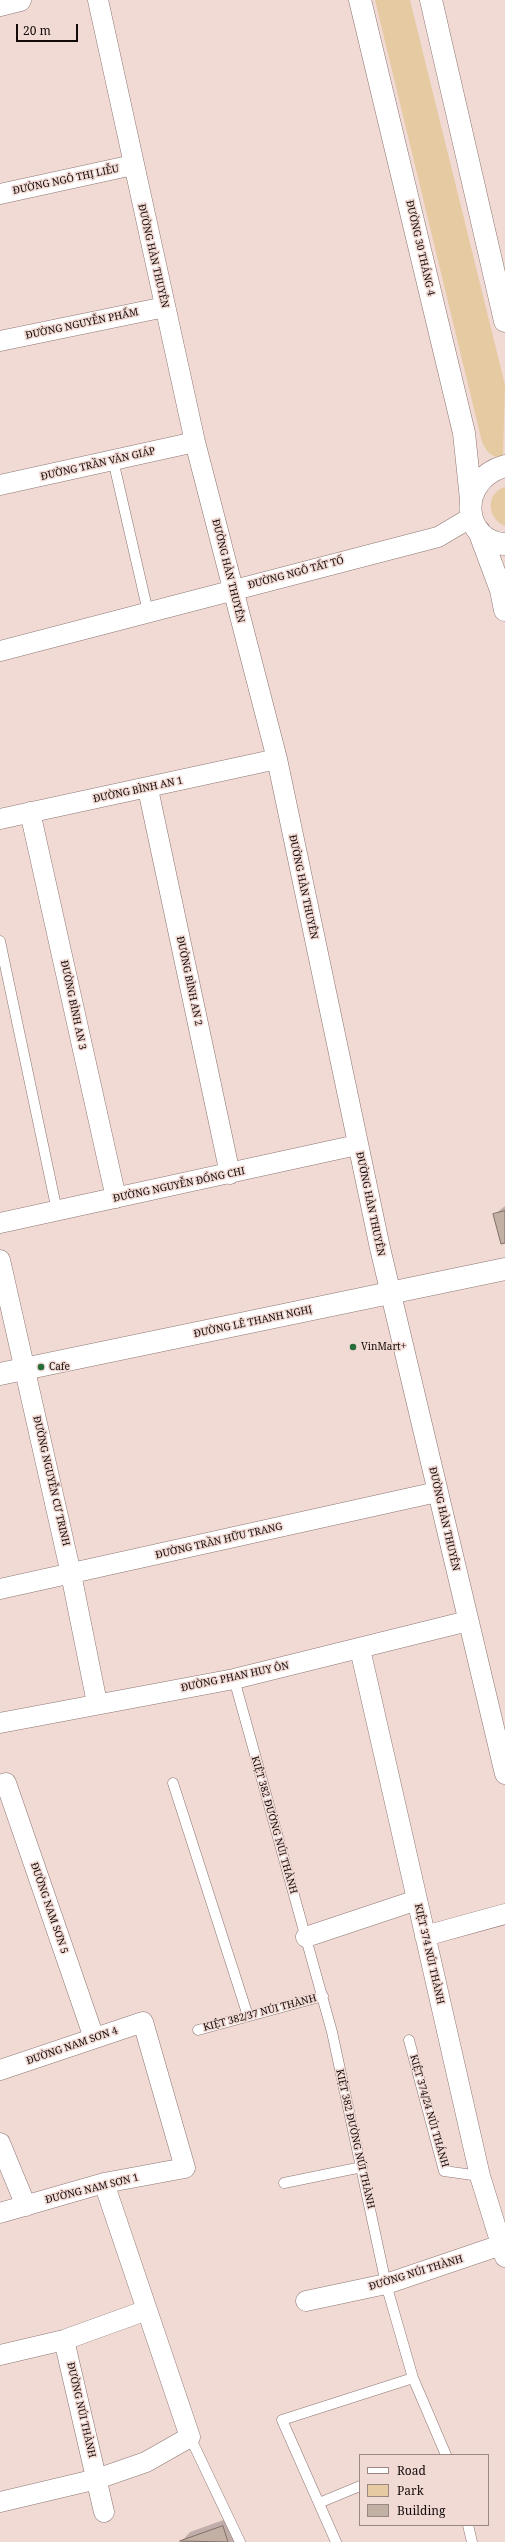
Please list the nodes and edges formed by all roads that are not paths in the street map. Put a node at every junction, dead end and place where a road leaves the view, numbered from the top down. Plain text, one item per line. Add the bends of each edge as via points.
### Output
1 (20, 0) edge
2 (98, 0) edge
3 (360, 0) edge
4 (431, 0) edge
5 (0, 5) edge
6 (133, 165) junction
7 (0, 194) edge
8 (165, 307) junction
9 (505, 321) edge
10 (0, 341) edge
11 (195, 442) junction
12 (113, 460) junction
13 (505, 466) edge
14 (0, 485) edge
15 (474, 515) junction
16 (505, 544) edge
17 (233, 590) junction
18 (505, 610) edge
19 (148, 612) junction
20 (0, 650) edge
21 (276, 760) junction
22 (148, 789) junction
23 (30, 812) junction
24 (0, 819) edge
25 (0, 942) edge
26 (358, 1145) junction
27 (230, 1174) junction
28 (116, 1198) junction
29 (57, 1211) junction
30 (0, 1223) edge
31 (0, 1260) edge
32 (505, 1269) edge
33 (390, 1292) junction
34 (26, 1370) junction
35 (0, 1374) edge
36 (437, 1492) junction
37 (71, 1574) junction
38 (0, 1589) edge
39 (468, 1621) junction
40 (360, 1649) junction
41 (234, 1679) junction
42 (97, 1703) junction
43 (0, 1723) edge
44 (505, 1774) edge
45 (173, 1784) dead end
46 (0, 1785) edge
47 (417, 1900) junction
48 (505, 1914) edge
49 (425, 1936) junction
50 (306, 1937) junction
51 (322, 1996) junction
52 (248, 2016) junction
53 (198, 2030) dead end
54 (94, 2038) junction
55 (409, 2040) dead end
56 (0, 2070) edge
57 (0, 2143) edge
58 (362, 2167) junction
59 (186, 2168) joint
60 (480, 2176) junction
61 (284, 2183) dead end
62 (104, 2184) junction
63 (26, 2206) junction
64 (0, 2213) edge
65 (503, 2251) edge
66 (386, 2284) junction
67 (306, 2301) dead end
68 (147, 2310) junction
69 (64, 2340) junction
70 (0, 2355) edge
71 (413, 2378) junction
72 (190, 2437) junction
73 (446, 2454) edge
74 (97, 2479) junction
75 (359, 2486) edge
76 (0, 2502) edge
77 (319, 2503) junction
78 (104, 2512) dead end
79 (468, 2526) edge
80 (240, 2542) edge
81 (336, 2542) edge
82 (472, 2542) edge

1 - 5 street
2 - 6 street, ĐƯỜNG HÀN THUYÊN
3 - 15 street, ĐƯỜNG 30 THÁNG 4 via 464,433
4 - 9 street
6 - 7 street, ĐƯỜNG NGÔ THỊ LIỄU
6 - 8 street, ĐƯỜNG HÀN THUYÊN
8 - 10 street, ĐƯỜNG NGUYỄN PHẨM
8 - 11 street, ĐƯỜNG HÀN THUYÊN
11 - 12 street, ĐƯỜNG TRẦN VĂN GIÁP
11 - 17 street, ĐƯỜNG HÀN THUYÊN
12 - 14 street, ĐƯỜNG TRẦN VĂN GIÁP
12 - 19 lane
13 - 15 street via 483,476 475,486
15 - 16 street via 490,539
15 - 17 street, ĐƯỜNG NGÔ TẤT TỐ via 438,537
15 - 18 street, ĐƯỜNG 30 THÁNG 4 via 501,590
17 - 19 street, ĐƯỜNG NGÔ TẤT TỐ
17 - 21 street, ĐƯỜNG HÀN THUYÊN
19 - 20 street, ĐƯỜNG NGÔ TẤT TỐ
21 - 22 street, ĐƯỜNG BÌNH AN 1
21 - 26 street, ĐƯỜNG HÀN THUYÊN
22 - 23 street, ĐƯỜNG BÌNH AN 1
22 - 27 street, ĐƯỜNG BÌNH AN 2
23 - 24 street, ĐƯỜNG BÌNH AN 1
23 - 28 street, ĐƯỜNG BÌNH AN 3
25 - 29 lane
26 - 27 street, ĐƯỜNG NGUYỄN ĐỔNG CHI
26 - 33 street, ĐƯỜNG HÀN THUYÊN
27 - 28 street, ĐƯỜNG NGUYỄN ĐỔNG CHI
28 - 29 street, ĐƯỜNG NGUYỄN ĐỔNG CHI
29 - 30 street, ĐƯỜNG NGUYỄN ĐỔNG CHI
31 - 34 street, ĐƯỜNG NGUYỄN CƯ TRINH
32 - 33 street, ĐƯỜNG LÊ THANH NGHỊ
33 - 34 street, ĐƯỜNG LÊ THANH NGHỊ
33 - 36 street, ĐƯỜNG HÀN THUYÊN
34 - 35 street, ĐƯỜNG LÊ THANH NGHỊ
34 - 37 street, ĐƯỜNG NGUYỄN CƯ TRINH
36 - 37 street, ĐƯỜNG TRẦN HỮU TRANG
36 - 39 street, ĐƯỜNG HÀN THUYÊN
37 - 38 street, ĐƯỜNG TRẦN HỮU TRANG
37 - 42 street, ĐƯỜNG NGUYỄN CƯ TRINH
39 - 40 street, ĐƯỜNG PHAN HUY ÔN
39 - 44 street, ĐƯỜNG HÀN THUYÊN
40 - 41 street, ĐƯỜNG PHAN HUY ÔN
40 - 47 street, KIỆT 374 NÚI THÀNH
41 - 42 street, ĐƯỜNG PHAN HUY ÔN
41 - 50 lane, KIỆT 382 ĐƯỜNG NÚI THÀNH
42 - 43 street, ĐƯỜNG PHAN HUY ÔN
45 - 52 lane
46 - 54 street, ĐƯỜNG NAM SƠN 5 via 6,1783
47 - 49 street, KIỆT 374 NÚI THÀNH
47 - 50 street
48 - 49 street
49 - 60 street, KIỆT 374 NÚI THÀNH
50 - 51 lane, KIỆT 382 ĐƯỜNG NÚI THÀNH
51 - 52 lane, KIỆT 382/37 NÚI THÀNH
51 - 58 lane, KIỆT 382 ĐƯỜNG NÚI THÀNH
52 - 53 lane, KIỆT 382/37 NÚI THÀNH
54 - 56 street, ĐƯỜNG NAM SƠN 4
54 - 59 street, ĐƯỜNG NAM SƠN 4 via 143,2022
55 - 60 lane, KIỆT 374/24 NÚI THÁNH via 444,2172
57 - 63 street
58 - 61 lane
58 - 66 lane, KIỆT 382 ĐƯỜNG NÚI THÀNH
59 - 62 street, ĐƯỜNG NAM SƠN 1
60 - 65 street, KIỆT 374 NÚI THÀNH
62 - 63 street, ĐƯỜNG NAM SƠN 1
62 - 68 street
63 - 64 street, ĐƯỜNG NAM SƠN 1
65 - 66 street, ĐƯỜNG NÚI THÀNH
66 - 67 street, ĐƯỜNG NÚI THÀNH
66 - 71 lane, KIỆT 382 ĐƯỜNG NÚI THÀNH
68 - 69 street
68 - 72 street
69 - 70 street
69 - 74 street, ĐƯỜNG NÚI THÀNH
71 - 73 lane, KIỆT 382 ĐƯỜNG NÚI THÀNH
71 - 77 lane via 282,2420
72 - 74 street via 146,2462
72 - 80 lane
74 - 76 street
74 - 78 street, ĐƯỜNG NÚI THÀNH
75 - 77 lane
77 - 81 lane
79 - 82 lane

